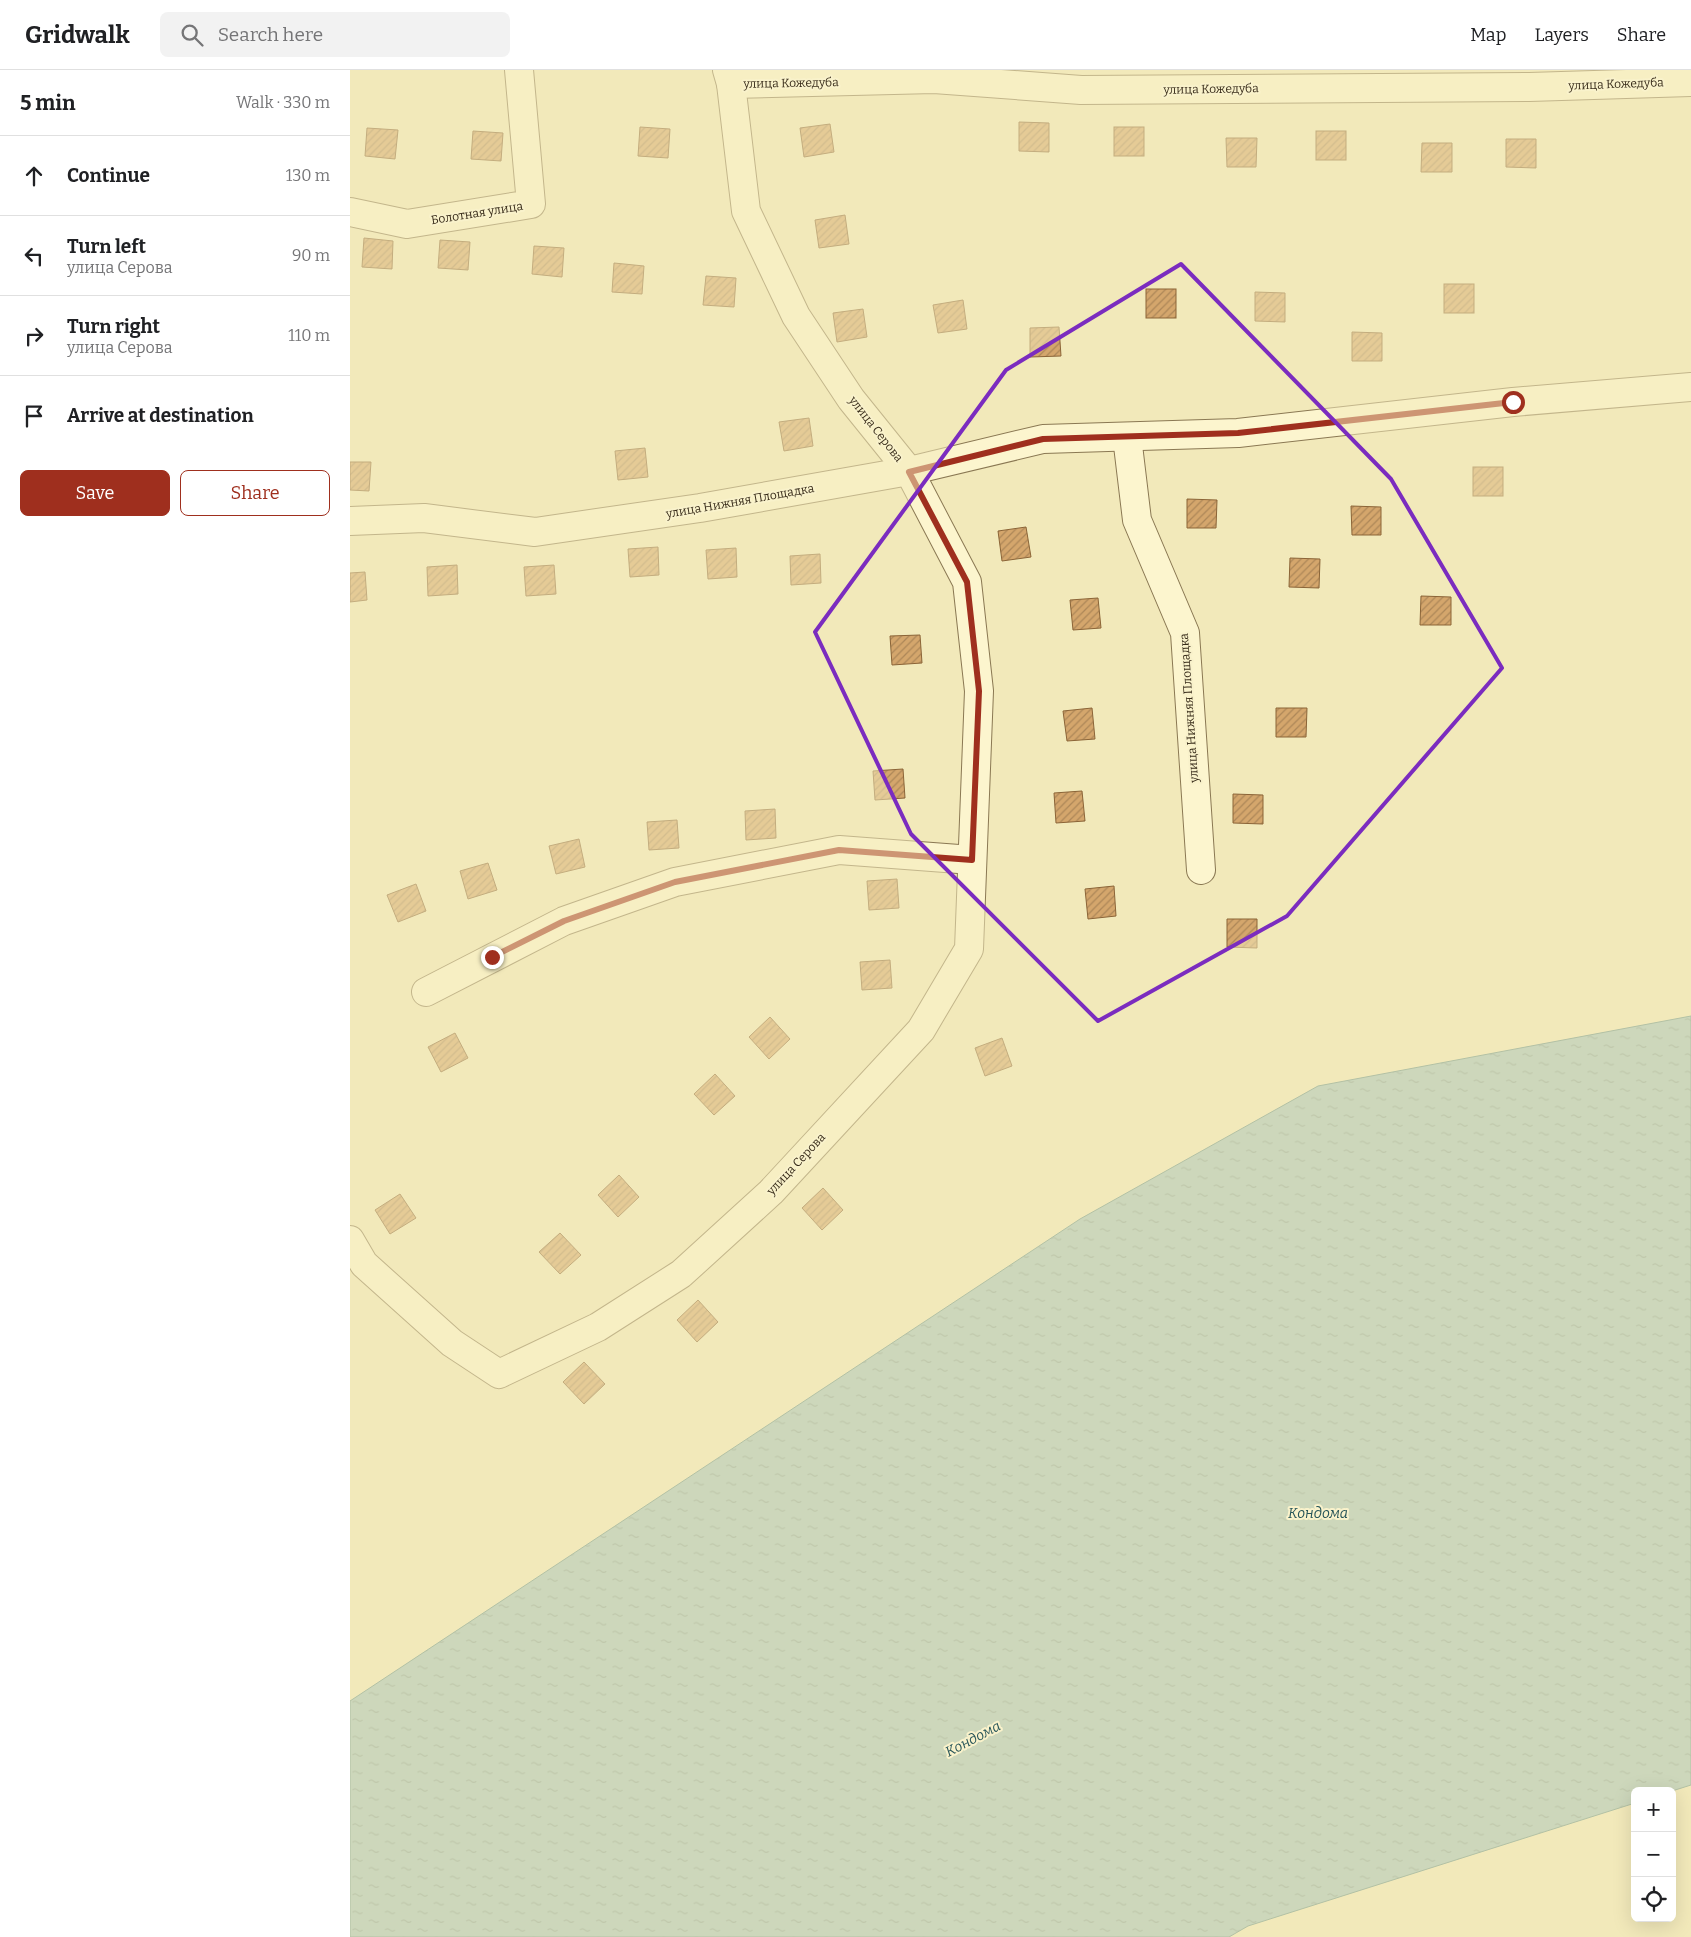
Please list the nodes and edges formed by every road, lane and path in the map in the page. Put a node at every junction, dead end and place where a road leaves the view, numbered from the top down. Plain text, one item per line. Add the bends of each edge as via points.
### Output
1 (519, 70) edge
2 (729, 77) edge
3 (1691, 82) edge
4 (350, 212) edge
5 (1691, 387) edge
6 (1127, 437) junction
7 (909, 472) junction
8 (350, 521) edge
9 (972, 860) junction
10 (1201, 870) dead end
11 (426, 992) dead end
12 (350, 1240) edge

1 - 4 street, Болотная улица via 531,204 406,224
2 - 3 street, улица Кожедуба via 934,79 1090,90 1529,87
2 - 7 street, улица Серова via 746,211 796,316 851,399
5 - 6 street, улица Нижняя Площадка via 1513,402 1238,433
6 - 7 street, улица Нижняя Площадка via 1043,439
6 - 10 street, улица Нижняя Площадка via 1137,520 1185,633
7 - 8 street, улица Нижняя Площадка via 535,532 424,518
7 - 9 street, улица Серова via 967,582 979,691
9 - 11 street via 839,850 675,882 564,921
9 - 12 street, улица Серова via 969,949 921,1030 771,1192 681,1274 598,1327 499,1374 445,1337 364,1264

